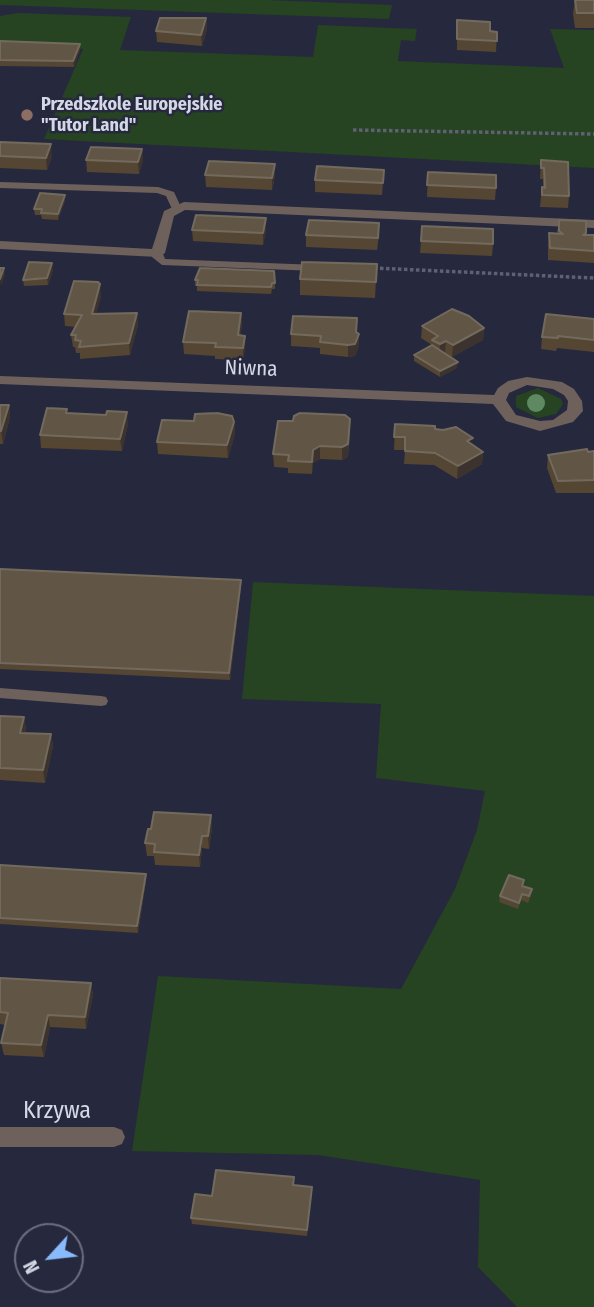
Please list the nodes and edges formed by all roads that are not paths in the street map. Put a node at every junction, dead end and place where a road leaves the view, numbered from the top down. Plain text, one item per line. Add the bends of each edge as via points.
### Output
1 (0, 186) edge
2 (176, 207) junction
3 (594, 224) edge
4 (0, 245) edge
5 (158, 253) junction
6 (317, 268) edge
7 (0, 380) edge
8 (499, 400) junction
9 (0, 693) edge
10 (101, 701) dead end
11 (0, 1137) edge
12 (114, 1137) dead end

1 - 2 lane via 158,190 170,194
2 - 3 street
2 - 5 street via 167,216
4 - 5 street
5 - 6 lane via 162,262
7 - 8 street, Niwna
8 - 8 street via 511,418 524,424 556,424 575,411 569,392 542,381 513,384
9 - 10 lane
11 - 12 street, Krzywa

